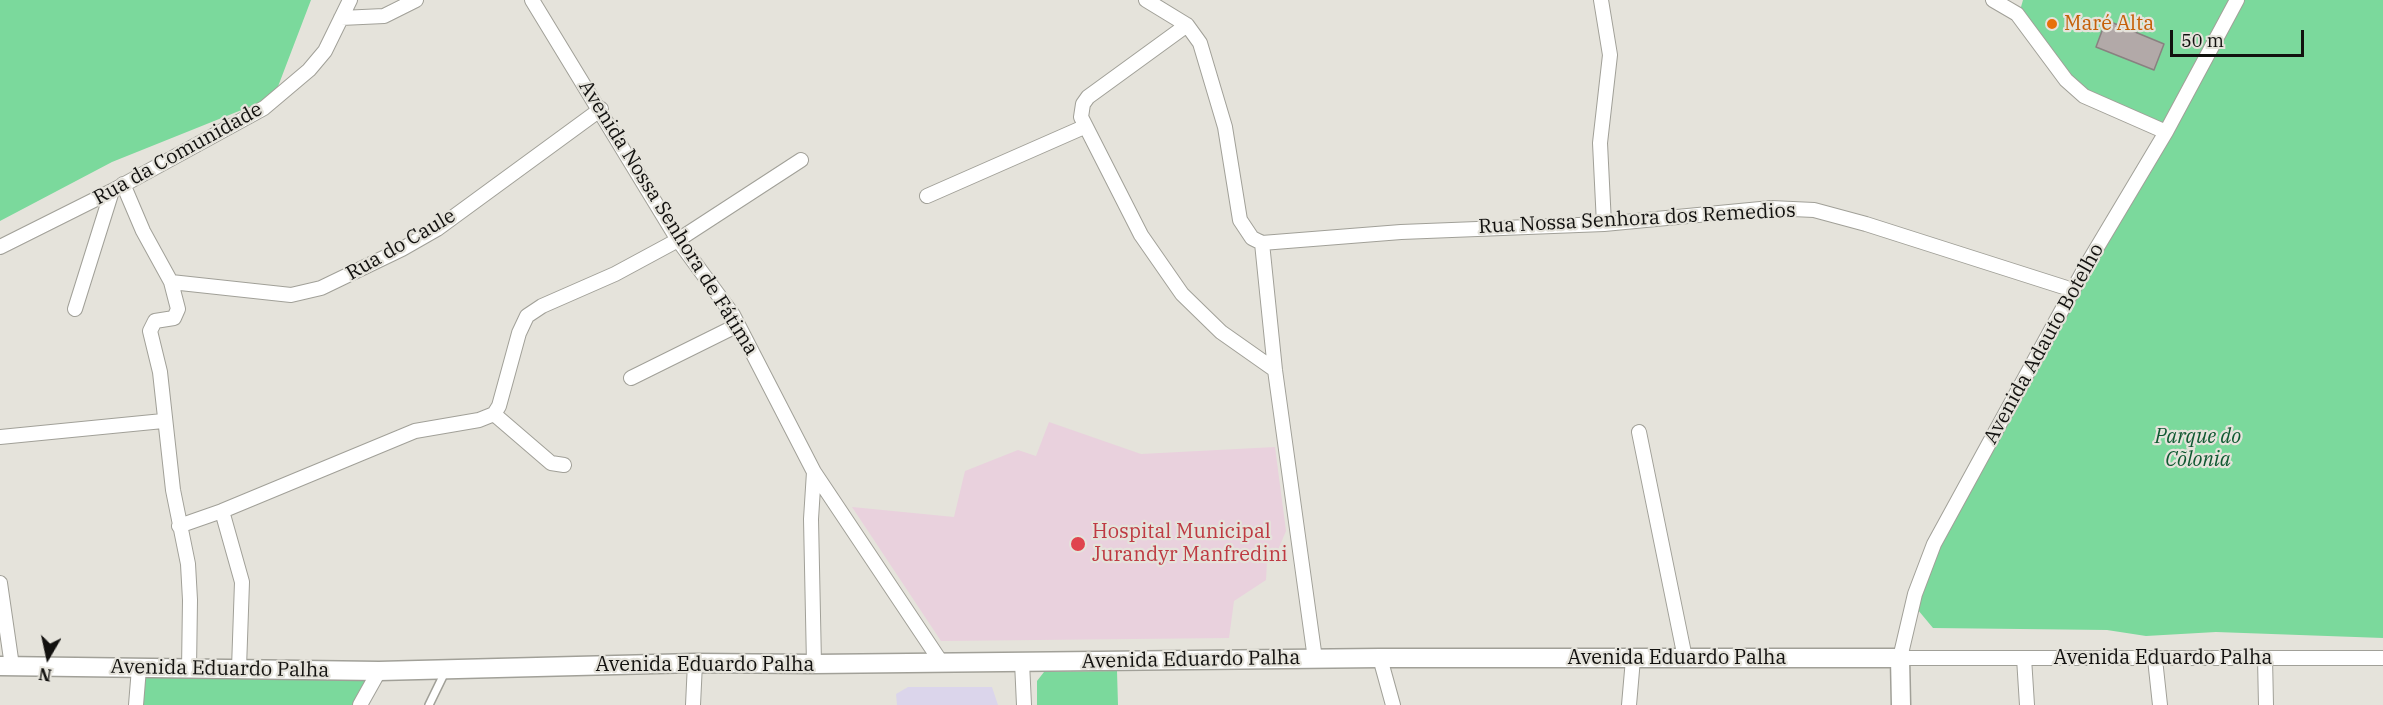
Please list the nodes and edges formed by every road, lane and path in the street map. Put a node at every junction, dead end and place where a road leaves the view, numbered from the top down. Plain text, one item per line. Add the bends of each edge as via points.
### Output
1 (350, 0) edge
2 (416, 0) edge
3 (532, 0) edge
4 (1146, 0) edge
5 (1601, 0) edge
6 (1993, 0) edge
7 (2236, 0) edge
8 (2019, 7) edge
9 (341, 18) junction
10 (1187, 25) junction
11 (601, 109) junction
12 (1084, 127) junction
13 (2166, 132) junction
14 (801, 160) dead end
15 (118, 188) junction
16 (927, 196) dead end
17 (1604, 224) junction
18 (678, 240) junction
19 (1262, 243) junction
20 (0, 247) edge
21 (171, 282) junction
22 (2073, 290) junction
23 (75, 309) dead end
24 (738, 325) junction
25 (1275, 370) junction
26 (631, 378) dead end
27 (494, 414) junction
28 (164, 421) junction
29 (1639, 432) dead end
30 (0, 437) edge
31 (564, 465) dead end
32 (814, 472) junction
33 (222, 511) junction
34 (179, 526) junction
35 (0, 583) edge
36 (1380, 658) junction
37 (1684, 658) junction
38 (1900, 658) junction
39 (2024, 658) junction
40 (2265, 658) junction
41 (2383, 658) edge
42 (1315, 659) junction
43 (1633, 659) junction
44 (2155, 659) junction
45 (941, 662) junction
46 (1022, 662) junction
47 (695, 663) junction
48 (814, 664) junction
49 (6, 666) edge
50 (139, 668) junction
51 (239, 668) junction
52 (189, 669) junction
53 (446, 669) junction
54 (379, 671) junction
55 (136, 705) edge
56 (360, 705) edge
57 (429, 705) edge
58 (693, 705) edge
59 (1024, 705) edge
60 (1393, 705) edge
61 (1629, 705) edge
62 (1901, 705) edge
63 (2027, 705) edge
64 (2160, 705) edge
65 (2266, 705) edge

1 - 9 street, Rua da Comunidade
2 - 9 street via 384,16
3 - 11 street, Avenida Nossa Senhora de Fátima
4 - 10 street
5 - 17 street via 1610,55 1600,143
6 - 8 street
7 - 13 street, Avenida Adauto Botelho
8 - 13 street via 2066,80 2084,96
9 - 15 street, Rua da Comunidade via 325,51 309,70 264,108
10 - 12 street via 1088,97 1081,110
10 - 19 street via 1200,44 1215,86 1240,220 1252,238
11 - 18 street, Avenida Nossa Senhora de Fátima
11 - 21 street, Rua do Caule via 436,229 321,288 291,295
12 - 16 street
12 - 25 street via 1141,235 1182,294 1221,332
13 - 22 street, Avenida Adauto Botelho
14 - 18 street
15 - 20 street, Rua da Comunidade
15 - 21 street
15 - 23 street
17 - 19 street, Rua Nossa Senhora dos Remedios via 1401,232
17 - 22 street, Rua Nossa Senhora dos Remedios via 1771,208 1814,210
18 - 24 street, Avenida Nossa Senhora de Fátima
18 - 27 street via 528,316
19 - 25 street
21 - 28 street via 178,314 155,321 150,331 160,372
22 - 38 street, Avenida Adauto Botelho via 1934,544 1915,594
24 - 26 street
24 - 32 street, Avenida Nossa Senhora de Fátima
25 - 42 street
27 - 31 street via 551,463
27 - 33 street via 415,431
28 - 30 street
28 - 34 street
29 - 37 street
32 - 45 street, Avenida Nossa Senhora de Fátima
32 - 48 street
33 - 34 street
33 - 51 street via 242,582
34 - 52 street via 188,564
35 - 49 street
36 - 42 street, Avenida Eduardo Palha
36 - 43 street, Avenida Eduardo Palha
36 - 60 street
37 - 38 street, Avenida Eduardo Palha
37 - 43 street, Avenida Eduardo Palha
38 - 39 street, Avenida Eduardo Palha
38 - 62 street, Avenida Adauto Botelho
39 - 44 street, Avenida Eduardo Palha
39 - 63 street
40 - 41 street, Avenida Eduardo Palha
40 - 44 street, Avenida Eduardo Palha
40 - 65 street
42 - 46 street, Avenida Eduardo Palha
43 - 61 street
44 - 64 street
45 - 46 street, Avenida Eduardo Palha
45 - 48 street, Avenida Eduardo Palha
46 - 59 street
47 - 48 street, Avenida Eduardo Palha
47 - 53 street, Avenida Eduardo Palha
47 - 58 street
49 - 50 street, Avenida Eduardo Palha
50 - 52 street, Avenida Eduardo Palha
50 - 55 street
51 - 52 street, Avenida Eduardo Palha
51 - 54 street, Avenida Eduardo Palha
53 - 54 street, Avenida Eduardo Palha
53 - 57 lane
54 - 56 street

